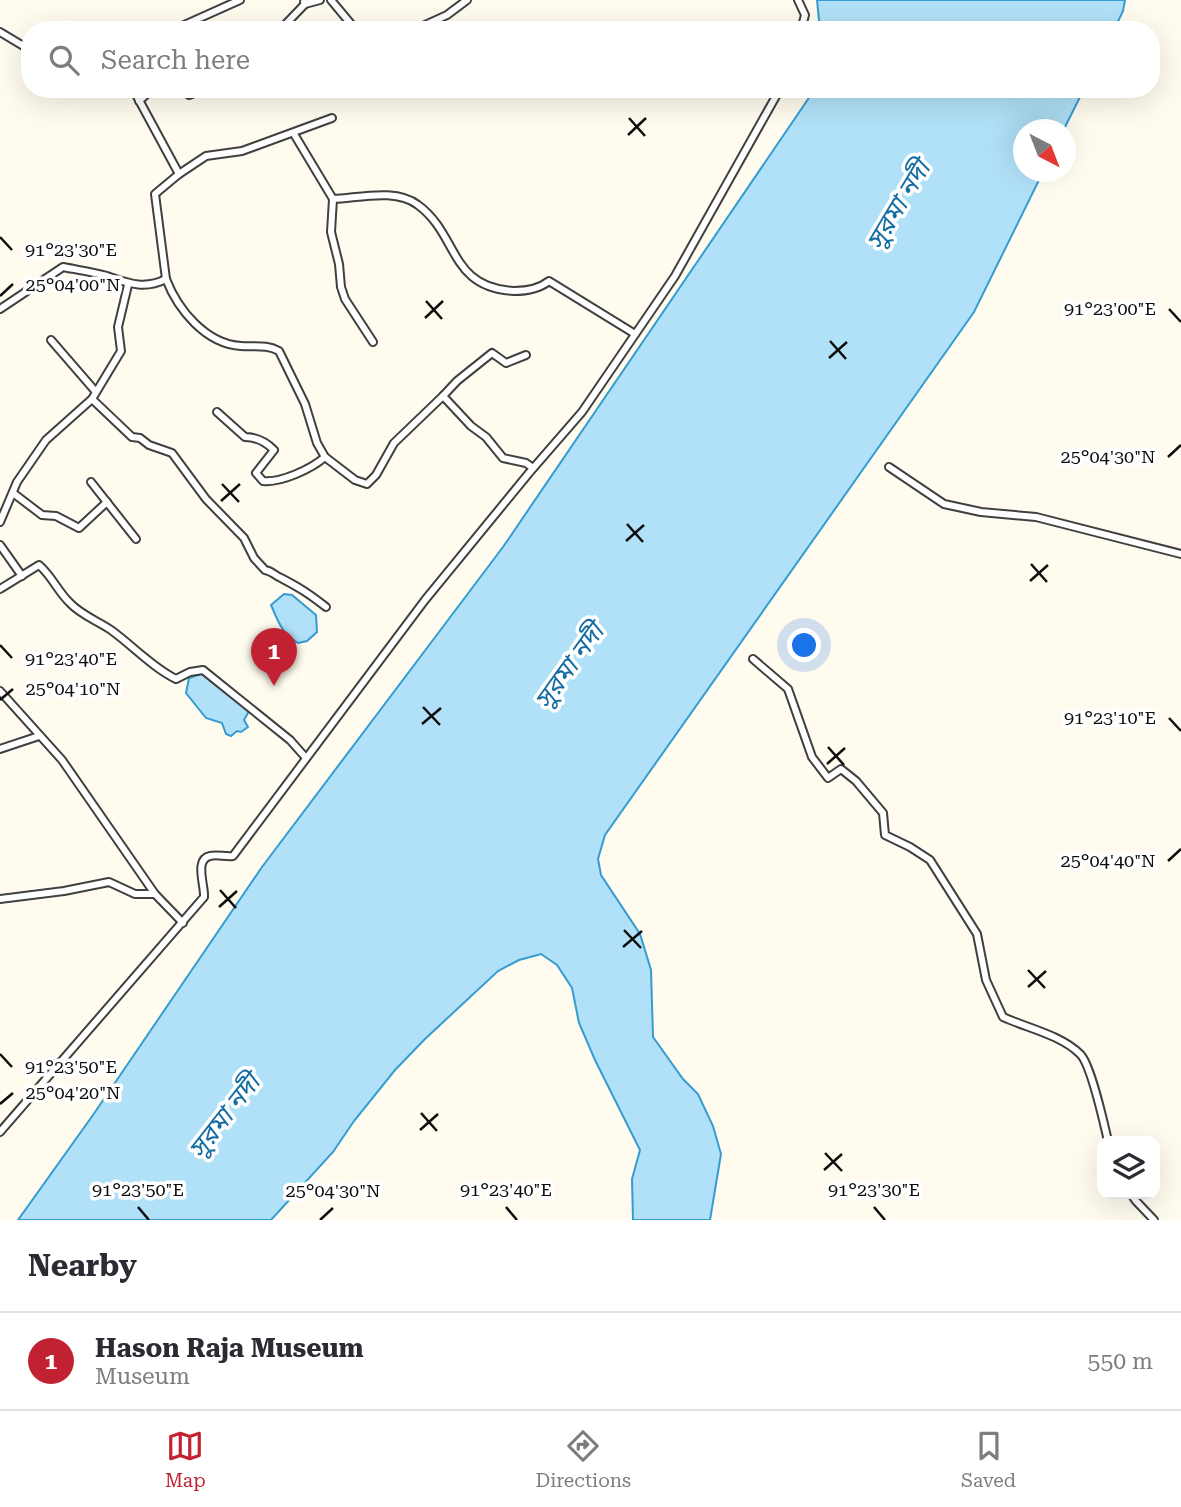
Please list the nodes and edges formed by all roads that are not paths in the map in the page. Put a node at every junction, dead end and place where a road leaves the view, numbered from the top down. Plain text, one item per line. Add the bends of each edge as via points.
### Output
1 (240, 0) edge
2 (320, 0) edge
3 (331, 0) edge
4 (467, 0) edge
5 (798, 0) edge
6 (304, 2) edge
7 (193, 21) edge
8 (288, 21) edge
9 (348, 21) edge
10 (434, 21) edge
11 (803, 21) edge
12 (0, 32) edge
13 (21, 45) edge
14 (138, 98) edge
15 (142, 98) edge
16 (775, 98) edge
17 (139, 101) junction
18 (332, 118) dead end
19 (293, 134) junction
20 (179, 174) junction
21 (333, 199) junction
22 (166, 279) junction
23 (128, 285) junction
24 (0, 309) edge
25 (635, 334) junction
26 (51, 340) dead end
27 (373, 342) dead end
28 (526, 355) dead end
29 (96, 392) junction
30 (443, 396) junction
31 (92, 399) junction
32 (218, 412) dead end
33 (325, 457) junction
34 (889, 467) dead end
35 (533, 468) junction
36 (91, 482) dead end
37 (13, 493) junction
38 (107, 502) junction
39 (0, 506) edge
40 (6, 511) junction
41 (0, 522) edge
42 (136, 539) dead end
43 (0, 545) edge
44 (1181, 554) edge
45 (22, 576) junction
46 (0, 589) edge
47 (326, 607) dead end
48 (754, 659) dead end
49 (0, 691) edge
50 (39, 736) junction
51 (0, 749) edge
52 (306, 758) junction
53 (155, 894) junction
54 (0, 899) edge
55 (183, 923) junction
56 (0, 1132) edge
57 (1107, 1136) edge
58 (1135, 1199) edge
59 (1154, 1220) edge

1 - 7 street
2 - 6 street
3 - 9 street
4 - 10 street
5 - 11 street
6 - 8 street
12 - 13 street
14 - 17 street
15 - 17 street
16 - 25 street via 675,276
17 - 20 street
18 - 19 street
19 - 20 street via 242,151 206,156
19 - 21 street
20 - 22 street via 155,197
21 - 25 street via 383,195 418,204 476,282 526,291 549,281
21 - 27 street via 331,232 341,287
22 - 23 street
22 - 33 street via 193,323 218,340 279,351
23 - 24 street via 63,267
23 - 29 street via 118,327 121,351
25 - 35 street via 582,412
26 - 29 street
28 - 30 street via 506,363 492,353
29 - 31 street
30 - 33 street via 394,443 367,484
30 - 35 street via 503,458
31 - 37 street via 46,440
31 - 47 street via 132,438 172,453 265,570 301,587
32 - 33 street via 245,437 254,437 274,450 256,473 263,481 276,483 314,467
34 - 44 street via 944,504 1036,517
35 - 52 street via 425,600
36 - 38 street
37 - 38 street via 42,515 79,528
37 - 40 street
38 - 42 street
39 - 40 street
40 - 41 street
43 - 45 street
45 - 46 street
45 - 52 street via 40,565 70,604 128,642 158,670 176,679 203,670
48 - 57 street via 788,689 812,757 828,778 841,769 856,781 883,813 885,835 930,860 977,934 986,980 1003,1017 1082,1055
49 - 50 street
50 - 51 street
50 - 53 street via 62,760
52 - 55 street via 233,856 204,859 204,897
53 - 54 street via 135,894 108,882
53 - 55 street
55 - 56 street
58 - 59 street

